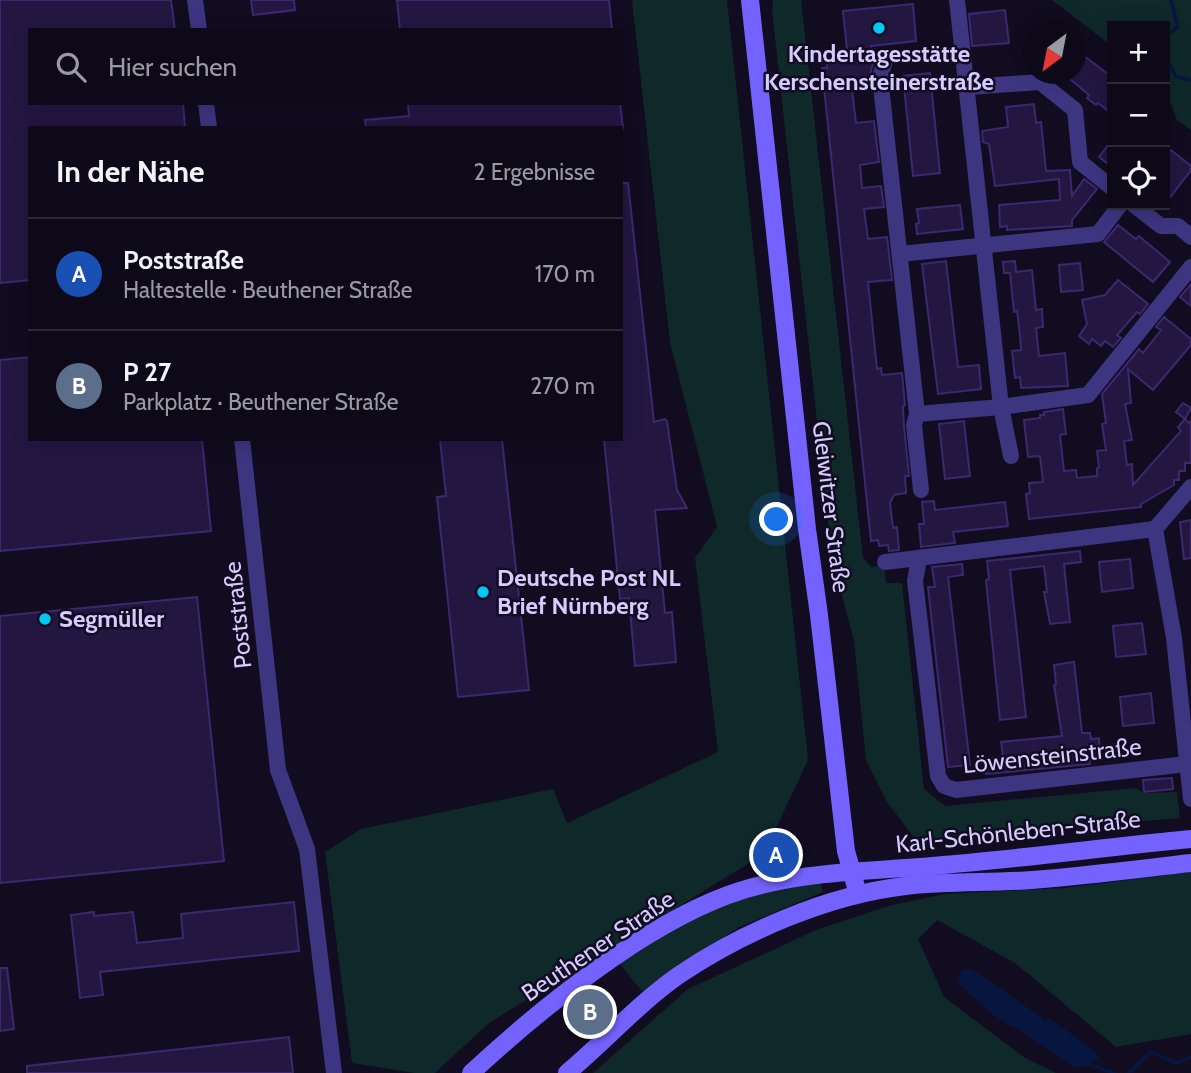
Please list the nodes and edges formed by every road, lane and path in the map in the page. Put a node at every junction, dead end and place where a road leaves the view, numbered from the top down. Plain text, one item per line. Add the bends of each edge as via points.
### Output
1 (195, 0) edge
2 (750, 0) edge
3 (957, 0) edge
4 (198, 28) edge
5 (885, 61) dead end
6 (968, 87) junction
7 (206, 105) edge
8 (209, 126) edge
9 (1107, 184) edge
10 (1116, 210) edge
11 (1140, 210) edge
12 (1191, 237) edge
13 (983, 246) junction
14 (900, 254) junction
15 (1191, 267) edge
16 (1001, 407) junction
17 (917, 414) junction
18 (243, 441) edge
19 (1011, 456) dead end
20 (1191, 487) edge
21 (921, 490) dead end
22 (1156, 528) junction
23 (919, 559) junction
24 (885, 562) dead end
25 (1191, 636) edge
26 (1174, 638) junction
27 (1187, 764) junction
28 (1191, 799) edge
29 (1191, 839) edge
30 (1191, 863) edge
31 (851, 873) junction
32 (858, 894) junction
33 (334, 1073) edge
34 (471, 1073) edge
35 (567, 1073) edge

1 - 4 street
2 - 31 main road, Gleiwitzer Straße via 807,529
3 - 6 street
5 - 14 street via 880,77
6 - 9 street via 1040,82 1076,110 1080,162
6 - 13 street
7 - 8 street
10 - 13 street via 1098,234
11 - 12 street via 1161,226 1178,226
13 - 14 street
13 - 16 street
14 - 17 street
15 - 16 street via 1088,395
16 - 17 street
16 - 19 street
17 - 21 street via 914,425
18 - 33 street, Poststraße via 278,770 307,849
20 - 22 street
22 - 23 street
22 - 26 street
23 - 24 street
23 - 27 street, Löwensteinstraße via 915,580 938,776 944,786 956,790
25 - 26 street
26 - 27 street
27 - 28 street
29 - 31 main road, Karl-Schönleben-Straße
30 - 32 main road, Karl-Schönleben-Straße via 1031,880 920,884
31 - 32 main road, Gleiwitzer Straße
31 - 34 main road, Beuthener Straße via 757,886 692,911 587,978
32 - 35 main road via 767,928 696,965 661,989

